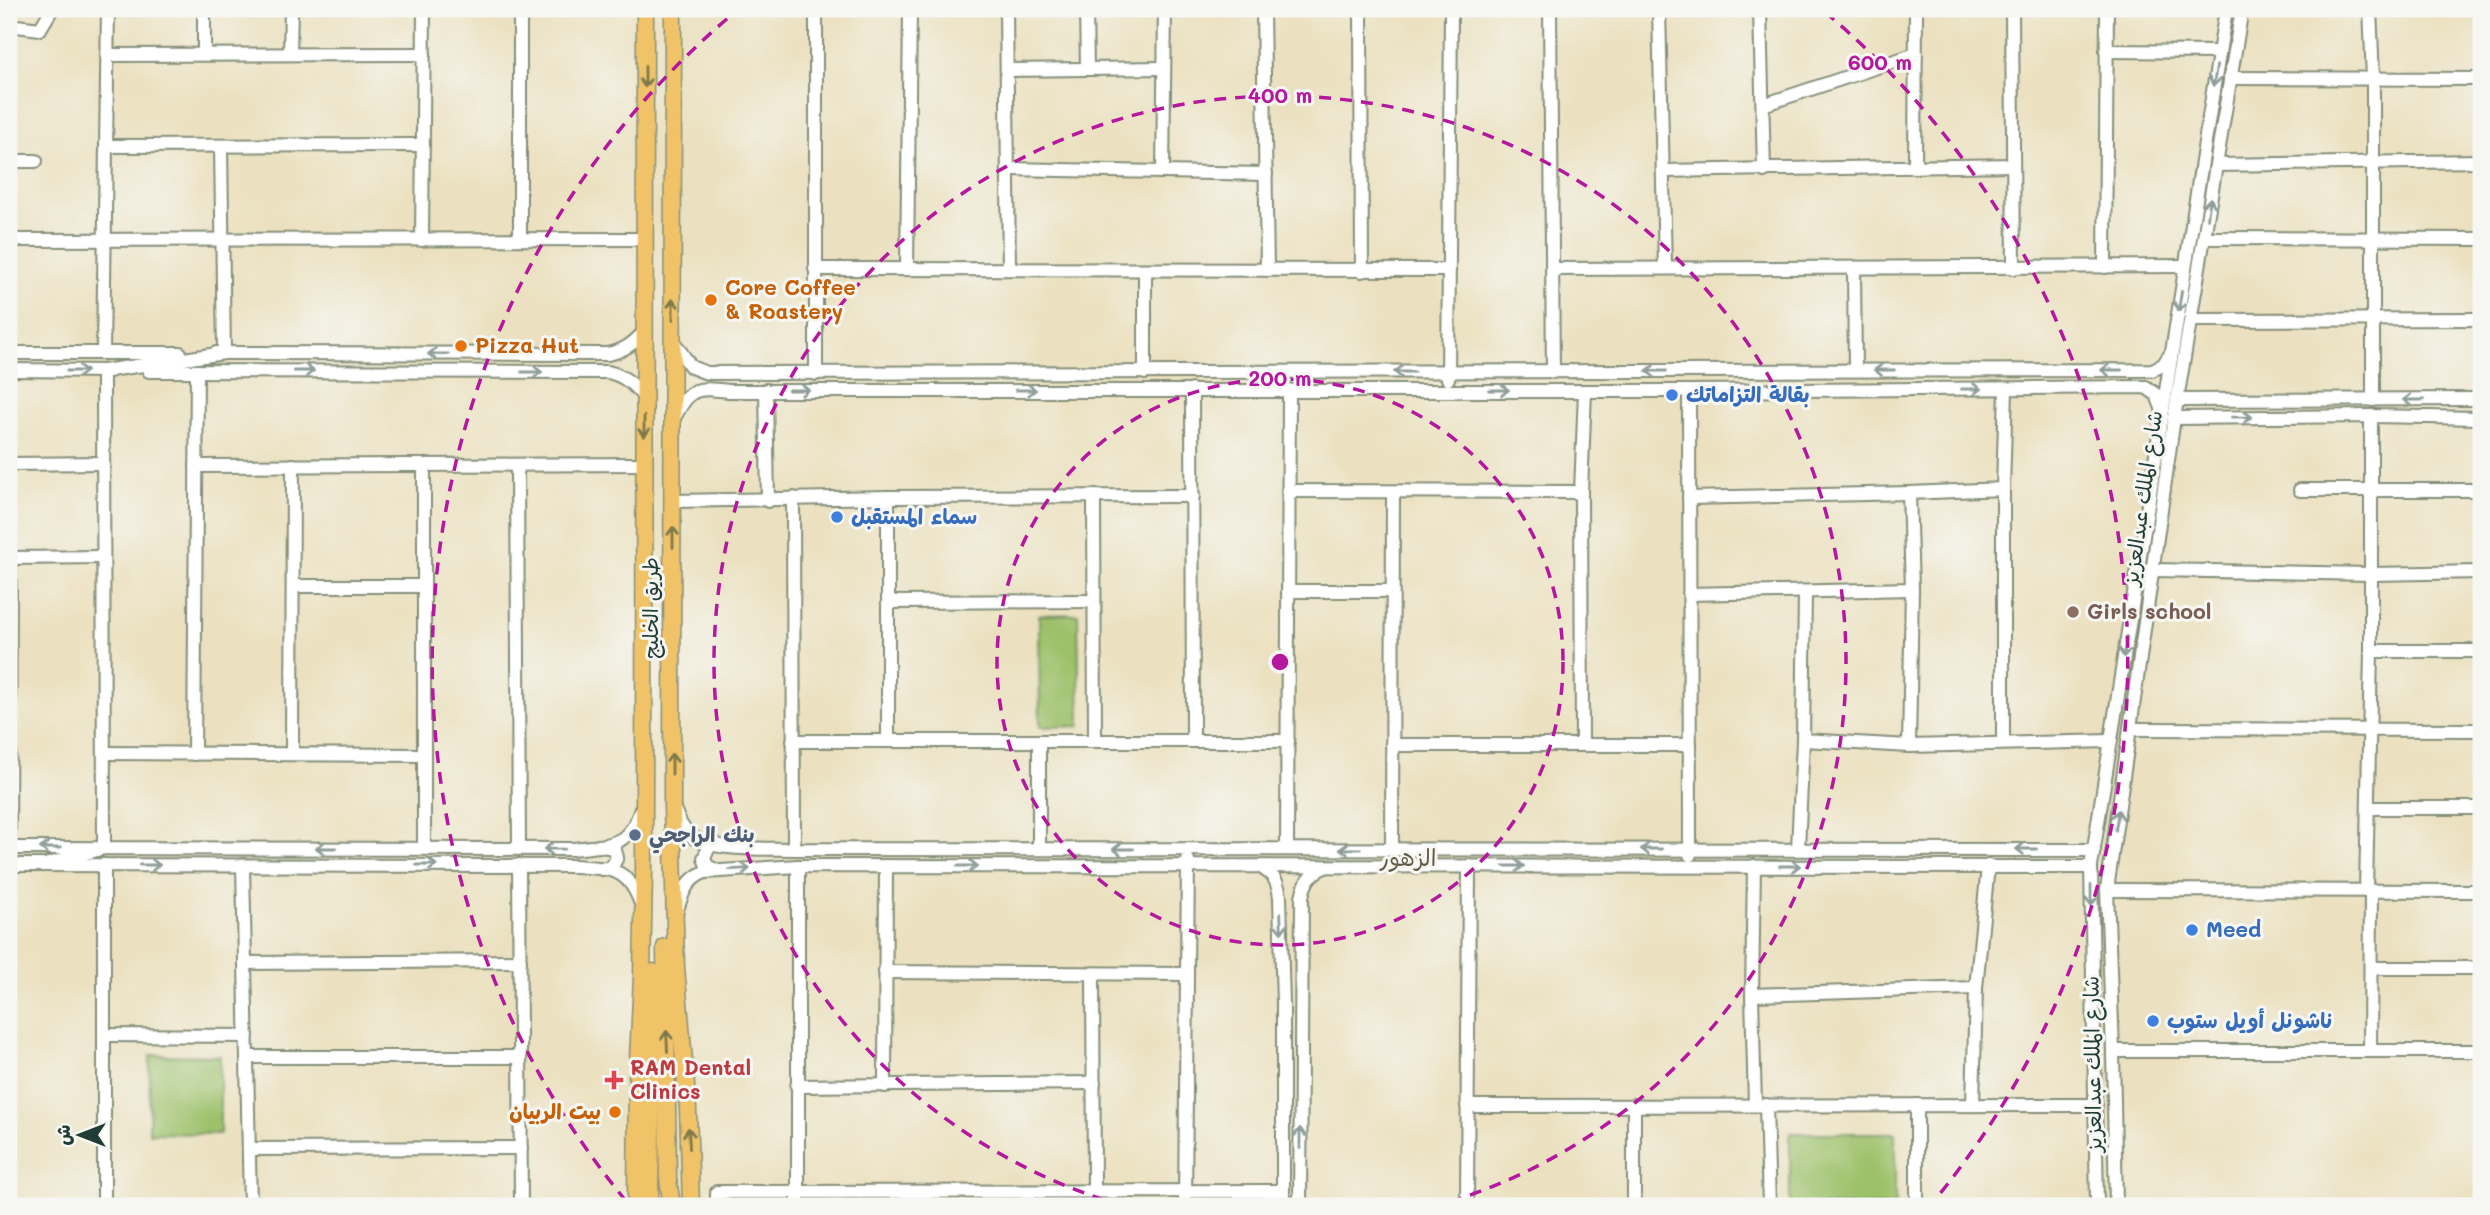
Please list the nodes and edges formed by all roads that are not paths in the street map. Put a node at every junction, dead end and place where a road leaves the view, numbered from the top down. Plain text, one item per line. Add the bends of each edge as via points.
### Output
1 (52, 9) edge
2 (108, 9) edge
3 (204, 9) edge
4 (291, 9) edge
5 (424, 9) edge
6 (520, 9) edge
7 (645, 9) edge
8 (673, 9) edge
9 (678, 9) edge
10 (816, 9) edge
11 (910, 9) edge
12 (1006, 9) edge
13 (1086, 9) edge
14 (1164, 9) edge
15 (1264, 9) edge
16 (1361, 9) edge
17 (1451, 9) edge
18 (1550, 9) edge
19 (1659, 9) edge
20 (1760, 9) edge
21 (1916, 9) edge
22 (2012, 9) edge
23 (2106, 9) edge
24 (2226, 9) edge
25 (2242, 9) edge
26 (2370, 9) edge
27 (9, 24) edge
28 (672, 27) junction
29 (2106, 51) junction
30 (2219, 52) junction
31 (204, 54) junction
32 (290, 54) junction
33 (424, 54) junction
34 (1916, 54) junction
35 (107, 55) junction
36 (1164, 68) junction
37 (1007, 69) junction
38 (1087, 69) junction
39 (2230, 78) junction
40 (2373, 78) junction
41 (2481, 79) edge
42 (1763, 105) junction
43 (423, 145) junction
44 (106, 146) junction
45 (221, 146) junction
46 (9, 161) edge
47 (36, 161) dead end
48 (2372, 161) junction
49 (2481, 161) edge
50 (2013, 165) junction
51 (2216, 165) junction
52 (1915, 167) junction
53 (1008, 169) junction
54 (1663, 171) junction
55 (1764, 171) junction
56 (1163, 172) junction
57 (1266, 174) junction
58 (2205, 238) junction
59 (520, 239) junction
60 (646, 239) junction
61 (2371, 239) junction
62 (2481, 239) edge
63 (9, 240) edge
64 (105, 240) junction
65 (422, 240) junction
66 (222, 241) junction
67 (2185, 266) junction
68 (2105, 267) junction
69 (908, 268) junction
70 (1665, 268) junction
71 (1854, 268) junction
72 (2014, 268) junction
73 (815, 269) junction
74 (1009, 269) junction
75 (1553, 269) junction
76 (1145, 270) junction
77 (1267, 270) junction
78 (1362, 271) junction
79 (1449, 271) junction
80 (2372, 319) junction
81 (2481, 319) edge
82 (2191, 320) junction
83 (645, 331) junction
84 (673, 341) junction
85 (2172, 352) junction
86 (9, 353) edge
87 (103, 353) junction
88 (224, 354) junction
89 (9, 370) edge
90 (1855, 370) junction
91 (103, 371) junction
92 (197, 371) junction
93 (1448, 372) junction
94 (1553, 372) junction
95 (753, 373) junction
96 (1145, 373) junction
97 (816, 374) junction
98 (2007, 389) junction
99 (743, 390) junction
100 (765, 390) junction
101 (1192, 390) junction
102 (1289, 390) junction
103 (1448, 390) junction
104 (1585, 391) junction
105 (1689, 391) junction
106 (644, 397) junction
107 (2481, 399) edge
108 (2177, 400) junction
109 (2373, 400) junction
110 (2162, 408) junction
111 (2371, 416) junction
112 (2174, 418) junction
113 (2481, 418) edge
114 (673, 420) junction
115 (103, 463) junction
116 (9, 464) edge
117 (644, 464) junction
118 (293, 465) junction
119 (424, 465) junction
120 (517, 465) junction
121 (196, 466) junction
122 (2003, 489) junction
123 (2300, 490) dead end
124 (2371, 490) junction
125 (2481, 490) edge
126 (1288, 491) junction
127 (1393, 492) junction
128 (1581, 492) junction
129 (1909, 493) junction
130 (1094, 496) junction
131 (1193, 496) junction
132 (888, 497) junction
133 (793, 498) junction
134 (1689, 498) junction
135 (768, 500) junction
136 (673, 501) junction
137 (103, 557) junction
138 (9, 558) edge
139 (2152, 570) junction
140 (2481, 572) edge
141 (2371, 574) junction
142 (293, 586) junction
143 (424, 586) junction
144 (1912, 589) junction
145 (1288, 591) junction
146 (1392, 591) junction
147 (1805, 592) junction
148 (1689, 594) junction
149 (1094, 601) junction
150 (888, 602) junction
151 (2371, 651) junction
152 (2481, 651) edge
153 (2130, 729) junction
154 (2370, 729) junction
155 (2481, 730) edge
156 (888, 740) junction
157 (1193, 740) junction
158 (1803, 740) junction
159 (793, 741) junction
160 (1039, 741) junction
161 (1095, 741) junction
162 (1287, 741) junction
163 (2110, 741) junction
164 (2003, 743) junction
165 (1392, 745) junction
166 (1582, 745) junction
167 (1690, 745) junction
168 (1909, 746) junction
169 (104, 753) junction
170 (194, 754) junction
171 (292, 754) junction
172 (424, 755) junction
173 (644, 799) junction
174 (672, 805) junction
175 (2369, 808) junction
176 (2481, 808) edge
177 (673, 837) junction
178 (716, 844) junction
179 (598, 846) junction
180 (9, 848) edge
181 (104, 848) junction
182 (424, 848) junction
183 (519, 848) junction
184 (794, 849) junction
185 (1039, 849) junction
186 (1254, 849) junction
187 (1287, 849) junction
188 (1392, 849) junction
189 (1690, 849) junction
190 (1798, 849) junction
191 (2094, 849) junction
192 (9, 865) edge
193 (45, 865) junction
194 (104, 865) junction
195 (243, 865) junction
196 (519, 865) junction
197 (798, 866) junction
198 (886, 866) junction
199 (1187, 866) junction
200 (1256, 866) junction
201 (1327, 866) junction
202 (1469, 866) junction
203 (1690, 866) junction
204 (1754, 866) junction
205 (1988, 866) junction
206 (2091, 867) junction
207 (598, 869) junction
208 (716, 870) junction
209 (644, 872) junction
210 (2107, 890) junction
211 (2369, 891) junction
212 (2481, 891) edge
213 (1280, 897) junction
214 (1302, 897) junction
215 (644, 914) junction
216 (675, 917) junction
217 (520, 961) junction
218 (245, 963) junction
219 (2371, 968) junction
220 (2481, 968) edge
221 (885, 972) junction
222 (1093, 974) junction
223 (1186, 974) junction
224 (1976, 988) junction
225 (1752, 995) junction
226 (104, 1035) junction
227 (247, 1036) junction
228 (2113, 1051) junction
229 (2370, 1051) junction
230 (2481, 1051) edge
231 (247, 1057) junction
232 (520, 1057) junction
233 (1094, 1083) junction
234 (797, 1086) junction
235 (885, 1086) junction
236 (1634, 1105) junction
237 (1760, 1105) junction
238 (1917, 1105) junction
239 (1973, 1105) junction
240 (2096, 1105) junction
241 (1467, 1106) junction
242 (521, 1148) junction
243 (249, 1149) junction
244 (1094, 1191) junction
245 (1283, 1191) junction
246 (797, 1192) junction
247 (890, 1192) junction
248 (1185, 1192) junction
249 (639, 1205) edge
250 (2097, 1205) edge
251 (104, 1206) edge
252 (250, 1206) edge
253 (521, 1206) edge
254 (673, 1206) edge
255 (691, 1206) edge
256 (717, 1206) edge
257 (798, 1206) edge
258 (890, 1206) edge
259 (1185, 1206) edge
260 (1283, 1206) edge
261 (1300, 1206) edge
262 (1467, 1206) edge
263 (1634, 1206) edge
264 (1769, 1206) edge
265 (1917, 1206) edge
266 (2116, 1206) edge

1 - 27 street via 40,29
2 - 35 street
3 - 31 street
4 - 32 street
5 - 33 street
6 - 59 street
7 -> 60 main road, طريق الخليج
8 - 28 main road, طريق الخليج
9 - 28 street
10 - 73 street
11 - 69 street
12 - 37 street
13 - 38 street
14 - 36 street
15 - 57 street
16 - 78 street
17 - 79 street
18 - 75 street
19 - 54 street
20 - 42 street
21 - 34 street
22 - 50 street
23 - 29 street
24 - 30 street, شارع الملك عبدالعزيز
25 - 39 street, شارع الملك عبدالعزيز
26 - 40 street
84 -> 28 main road, طريق الخليج
29 - 30 street
29 - 68 street
30 -> 67 street, شارع الملك عبدالعزيز
31 - 32 street
31 - 35 street
32 - 33 street
33 - 43 street
34 - 42 street
34 - 52 street
35 - 44 street
36 - 38 street
36 - 56 street
37 - 38 street
37 - 53 street
39 - 40 street
39 - 51 street, شارع الملك عبدالعزيز
40 - 41 street
40 - 48 street
42 - 55 street
43 - 45 street
43 - 65 street
44 - 45 street
44 - 64 street
45 - 66 street
46 - 47 street
48 - 49 street
48 - 51 street
48 - 61 street
50 - 52 street
50 - 72 street
58 -> 51 street, شارع الملك عبدالعزيز
52 - 55 street
53 - 56 street
53 - 74 street
54 - 55 street
54 - 70 street
56 - 57 street
57 - 77 street
58 - 61 street
58 - 82 street, شارع الملك عبدالعزيز
59 - 60 street
59 - 65 street
60 - 83 main road, طريق الخليج
61 - 62 street
61 - 80 street
63 - 64 street
64 - 66 street
64 - 87 street
65 - 66 street
66 - 88 street
67 - 68 street
67 -> 85 street, شارع الملك عبدالعزيز
68 - 72 street
69 - 73 street
69 - 74 street
70 - 71 street
70 - 75 street
71 - 72 street
71 - 90 street
73 - 97 street
74 - 76 street
75 - 94 street
76 - 77 street
76 - 96 street
77 - 78 street
78 - 79 street
79 - 93 street
80 - 81 street
80 - 82 street
80 - 109 street
82 - 108 street, شارع الملك عبدالعزيز
83 -> 88 street via 632,345 607,354
83 - 106 main road, طريق الخليج
84 - 95 street via 685,361 698,371
84 - 114 main road, طريق الخليج
85 -> 90 street via 2163,365 2152,370
85 - 110 street, شارع الملك عبدالعزيز
86 - 87 street
87 - 88 street
88 - 91 street
89 -> 91 street
90 -> 94 street
91 - 92 street
91 - 115 street
92 -> 106 street via 608,372 620,375
92 - 121 street
93 - 94 street
93 -> 96 street
93 - 103 street
95 - 97 street
95 - 99 street
96 - 97 street
105 -> 98 street
98 - 110 street via 2146,387 2157,395
98 - 122 street
99 - 100 street
99 - 114 street via 708,388 691,393
100 -> 101 street
100 - 135 street
101 - 102 street
101 - 131 street
102 - 103 street
102 - 126 street
103 -> 104 street
104 - 105 street
104 - 128 street
105 - 134 street
106 -> 117 main road, طريق الخليج
107 -> 109 street
108 - 109 street
108 - 112 street, شارع الملك عبدالعزيز
110 -> 163 street, شارع الملك عبدالعزيز
112 -> 111 street
111 - 113 street
111 - 124 street
112 - 139 street, شارع الملك عبدالعزيز
114 - 136 main road, طريق الخليج
115 - 116 street
115 - 137 street
117 - 120 street
117 - 173 main road, طريق الخليج
118 - 119 street
118 - 121 street
118 - 142 street
119 - 120 street
119 - 143 street
120 - 183 street
121 - 170 street
122 - 129 street
122 - 164 street
123 - 124 street
124 - 125 street
124 - 141 street
126 - 127 street
126 - 145 street
127 - 128 street
127 - 146 street
128 - 166 street
129 - 134 street
129 - 144 street
130 - 131 street
130 - 132 street
130 - 149 street
131 - 157 street
132 - 133 street
132 - 150 street
133 - 135 street
133 - 159 street
134 - 148 street
135 - 136 street
174 -> 136 main road, طريق الخليج
137 - 138 street
137 - 169 street
138 - 180 street
139 - 141 street
139 - 153 street, شارع الملك عبدالعزيز
140 - 141 street
141 - 151 street
142 - 143 street
142 - 171 street
143 - 172 street
144 - 147 street
144 - 168 street
145 - 146 street
145 - 162 street
146 - 165 street
147 - 148 street
147 - 158 street
148 - 167 street
149 - 150 street
149 - 161 street
150 - 156 street
151 - 152 street
151 - 154 street
153 - 154 street
210 -> 153 street, شارع الملك عبدالعزيز
154 - 155 street
154 - 175 street
156 - 159 street
156 - 160 street
157 - 161 street
157 - 162 street
158 - 168 street
158 - 190 street
159 - 184 street
160 - 161 street
160 - 185 street
162 - 187 street
163 - 164 street
163 - 191 street, شارع الملك عبدالعزيز
164 - 168 street
165 - 166 street
165 - 188 street
166 - 167 street
167 - 189 street
169 - 170 street
169 - 181 street
170 - 171 street
171 - 172 street
172 - 182 street
173 - 179 street via 631,832 619,841
173 - 209 main road, طريق الخليج
174 - 177 main road, طريق الخليج
174 - 178 street via 688,833
175 - 176 street
175 - 211 street
177 - 216 main road, طريق الخليج
254 -> 177 main road via 668,1179 665,971 665,891
178 - 184 street
178 - 208 street via 704,858 707,866
179 -> 183 street
179 - 207 street via 610,846 617,857 611,867
181 -> 180 street
182 -> 181 street
181 - 193 street
182 - 183 street
184 - 185 street
186 -> 185 street
186 - 187 street
186 - 199 street via 1193,857
188 -> 187 street
189 -> 188 street
189 - 190 street
189 - 203 street
191 -> 190 street
191 - 206 street, شارع الملك عبدالعزيز
192 - 193 street
193 - 194 street
194 -> 195 street
194 - 226 street
195 -> 196 street
195 - 218 street
196 - 207 street
196 - 217 street
197 - 198 street
208 -> 197 street
197 - 234 street
198 -> 199 street
198 - 221 street
199 - 200 street
199 - 223 street
200 - 201 street
200 - 213 street via 1273,875
201 - 202 street
201 - 214 street via 1311,875
202 -> 203 street
202 - 241 street
203 - 204 street
204 -> 205 street
204 - 225 street
205 - 206 street
205 - 224 street
206 -> 240 street, شارع الملك عبدالعزيز
207 - 215 street via 617,872 629,880
208 - 216 street via 692,879 683,890
209 - 215 main road, طريق الخليج
209 - 249 main road via 653,933
210 - 211 street
210 - 228 street, شارع الملك عبدالعزيز
211 - 212 street
211 - 219 street
213 - 214 street via 1285,888 1293,887
213 -> 245 street
261 -> 214 street
215 - 249 main road, طريق الخليج via 637,1081
255 -> 216 main road, طريق الخليج
217 - 218 street
217 - 232 street
218 - 227 street
219 - 220 street
219 - 229 street
221 - 222 street
221 - 235 street
222 - 223 street
222 - 233 street
223 - 248 street
224 - 225 street
224 - 239 street
225 - 237 street
226 - 227 street
226 - 251 street
227 - 231 street
228 - 229 street
228 - 266 street, شارع الملك عبدالعزيز
229 - 230 street
231 - 232 street
231 - 243 street
232 - 242 street
233 - 235 street
233 - 244 street
234 - 235 street
234 - 246 street
236 - 237 street
236 - 241 street
236 - 263 street
237 - 238 street
237 - 264 street
238 - 239 street
238 - 265 street
239 - 240 street
240 - 250 street, شارع الملك عبدالعزيز
241 - 262 street
242 - 243 street
242 - 253 street
243 - 252 street
244 - 247 street
244 - 248 street
245 - 248 street
245 - 260 street
246 - 247 street
246 - 256 street via 717,1192
246 - 257 street
247 - 258 street
248 - 259 street

